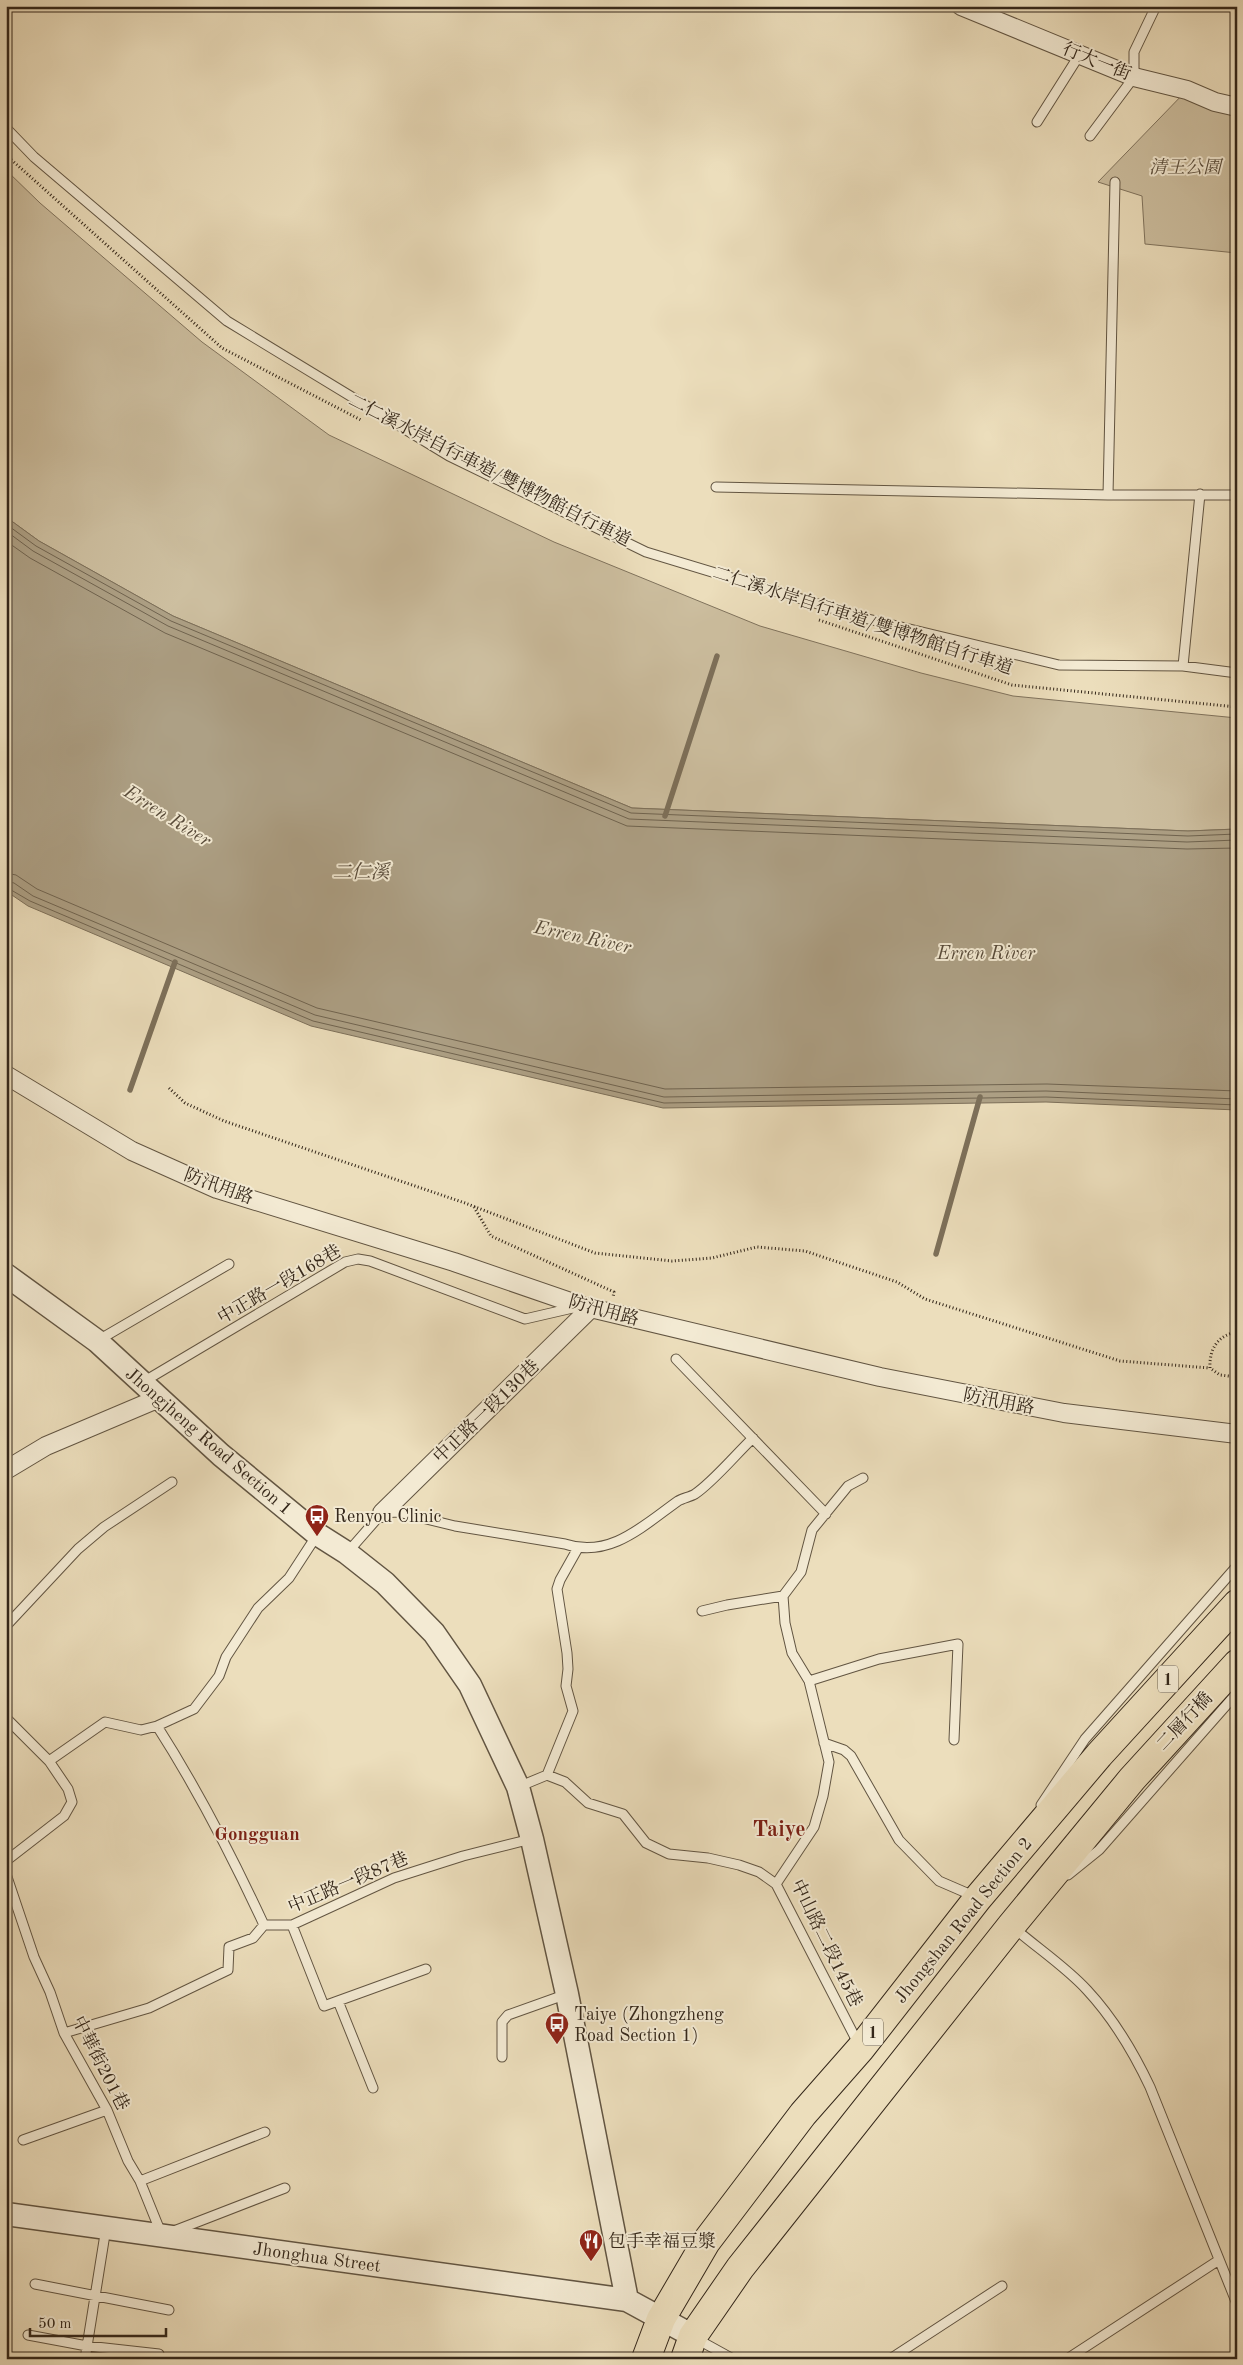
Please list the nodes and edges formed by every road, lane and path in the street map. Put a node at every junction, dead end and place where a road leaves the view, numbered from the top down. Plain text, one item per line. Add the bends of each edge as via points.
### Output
1 (961, 6) edge
2 (1156, 6) edge
3 (1080, 54) junction
4 (1134, 77) junction
5 (1237, 107) edge
6 (1037, 122) dead end
7 (6, 128) edge
8 (1090, 136) dead end
9 (6, 155) edge
10 (1115, 182) dead end
11 (362, 421) dead end
12 (716, 487) dead end
13 (1200, 494) junction
14 (1108, 495) junction
15 (1237, 495) edge
16 (814, 619) dead end
17 (1183, 666) junction
18 (1237, 673) edge
19 (1237, 707) edge
20 (6, 1075) edge
21 (169, 1088) dead end
22 (474, 1207) junction
23 (229, 1264) dead end
24 (6, 1275) edge
25 (587, 1307) junction
26 (613, 1314) junction
27 (1237, 1332) edge
28 (96, 1342) junction
29 (676, 1359) dead end
30 (1210, 1368) junction
31 (1237, 1377) edge
32 (142, 1383) junction
33 (157, 1399) junction
34 (1237, 1434) edge
35 (753, 1438) junction
36 (6, 1470) edge
37 (863, 1478) dead end
38 (172, 1482) dead end
39 (382, 1513) junction
40 (826, 1514) junction
41 (317, 1534) junction
42 (578, 1548) junction
43 (347, 1553) junction
44 (1237, 1566) edge
45 (784, 1596) junction
46 (1237, 1604) edge
47 (702, 1611) dead end
48 (6, 1626) edge
49 (1237, 1664) edge
50 (809, 1682) junction
51 (1237, 1693) edge
52 (6, 1718) edge
53 (157, 1726) junction
54 (954, 1740) dead end
55 (824, 1743) junction
56 (49, 1761) junction
57 (547, 1775) junction
58 (518, 1787) junction
59 (532, 1838) junction
60 (6, 1861) edge
61 (6, 1874) edge
62 (776, 1884) junction
63 (986, 1890) junction
64 (1019, 1916) junction
65 (292, 1925) junction
66 (264, 1926) junction
67 (426, 1969) dead end
68 (567, 1994) junction
69 (338, 2001) junction
70 (64, 2033) junction
71 (861, 2048) junction
72 (502, 2057) dead end
73 (373, 2088) dead end
74 (108, 2110) junction
75 (265, 2132) dead end
76 (23, 2140) dead end
77 (140, 2181) junction
78 (285, 2188) dead end
79 (6, 2214) edge
80 (106, 2228) junction
81 (162, 2236) junction
82 (1219, 2260) junction
83 (35, 2284) dead end
84 (1002, 2286) dead end
85 (95, 2297) junction
86 (627, 2300) junction
87 (1237, 2304) edge
88 (169, 2310) dead end
89 (662, 2319) junction
90 (28, 2335) dead end
91 (87, 2346) junction
92 (689, 2348) edge
93 (159, 2354) dead end
94 (85, 2359) edge
95 (646, 2359) edge
96 (733, 2359) edge
97 (890, 2359) edge
98 (1068, 2359) edge

1 - 3 street, 行大一街
2 - 4 lane via 1134,52
3 - 4 street, 行大一街
3 - 6 lane
4 - 5 street, 行大一街
4 - 8 lane
7 - 17 lane via 34,157 227,320 449,456 646,552 864,618 1059,665
9 - 11 path, 二仁溪水岸自行車道/雙博物館自行車道 via 222,348
10 - 14 lane
12 - 14 lane
13 - 14 lane
13 - 15 lane
13 - 17 lane
16 - 19 path, 二仁溪水岸自行車道/雙博物館自行車道 via 1012,685
17 - 18 lane
20 - 25 street, 防汛用路 via 132,1151 217,1189
21 - 22 path via 185,1104 224,1121
22 - 26 path via 491,1236 614,1292
22 - 30 path via 595,1253 672,1261 712,1258 757,1248 805,1251 896,1282 925,1299 1120,1361
23 - 28 lane
24 - 28 street, Jhongjheng Road Section 1
25 - 26 street, 防汛用路
25 - 32 lane, 中正路一段168巷 via 525,1319 358,1259 345,1262
25 - 39 street, 中正路一段130巷
26 - 34 street, 防汛用路 via 880,1377 1045,1410
27 - 30 path via 1226,1334 1216,1343 1210,1357
28 - 32 street, Jhongjheng Road Section 1
29 - 35 lane
30 - 31 path via 1220,1375
32 - 33 street, Jhongjheng Road Section 1
33 - 36 street via 46,1446
33 - 41 street, Jhongjheng Road Section 1
35 - 40 lane
35 - 42 lane via 695,1494 679,1500 628,1538 601,1547
37 - 40 lane via 848,1486
38 - 48 lane via 104,1527 78,1549
39 - 42 lane via 398,1512 455,1526
39 - 43 lane, 中正路一段130巷
40 - 45 lane via 812,1530 801,1572
41 - 43 street, Jhongjheng Road Section 1
41 - 53 lane via 289,1578 258,1608 226,1657 219,1676 194,1709
42 - 57 lane via 557,1590 568,1668 566,1686 572,1711
43 - 58 street, Jhongjheng Road Section 1 via 385,1583 434,1633 470,1685
44 - 63 lane via 1085,1739
45 - 47 lane
45 - 50 lane, 中山路二段145巷 via 785,1623 792,1653
46 - 63 main road, Jhongshan Road Section 2 / 1 via 1099,1755
49 - 64 main road, 二層行橋 / 1 via 1132,1779
50 - 54 lane via 879,1659 958,1644
50 - 55 lane, 中山路二段145巷
51 - 64 lane via 1099,1850
52 - 56 lane
53 - 56 lane via 141,1730 105,1722
53 - 66 lane via 225,1842
55 - 62 lane, 中山路二段145巷 via 829,1762 814,1827
55 - 63 lane via 851,1756 895,1834 939,1881
56 - 60 lane via 68,1789 72,1802 64,1816
57 - 58 lane
57 - 62 lane via 565,1782 588,1803 623,1814 646,1843 654,1847 670,1854 739,1865
58 - 59 street, Jhongjheng Road Section 1
59 - 65 lane, 中正路一段87巷 via 394,1878
59 - 68 street, Jhongjheng Road Section 1
61 - 70 lane, 中華街201巷
62 - 71 lane, 中山路二段145巷
63 - 71 main road, Jhongshan Road Section 2 / 1
64 - 82 lane via 1086,1988 1134,2054
64 - 92 main road, 1 via 740,2268
65 - 66 lane, 中正路一段87巷
65 - 69 lane via 324,2006
66 - 70 lane via 253,1938 229,1947 228,1970 149,2008
67 - 69 lane
68 - 72 lane via 508,2015 502,2022
68 - 86 street, Jhongjheng Road Section 1
69 - 73 lane
70 - 74 lane, 中華街201巷
71 - 89 main road, Jhongshan Road Section 2 / 1 via 803,2114 706,2242
74 - 76 lane
74 - 77 lane, 中華街201巷 via 128,2161
75 - 77 lane
77 - 81 lane, 中華街201巷
78 - 81 lane
79 - 80 street, Jhonghua Street
80 - 81 street, Jhonghua Street
80 - 85 lane
81 - 86 street, Jhonghua Street
82 - 87 lane
82 - 98 lane
83 - 85 lane
84 - 97 lane
85 - 88 lane
85 - 91 lane
86 - 89 street
89 - 92 street
89 - 95 main road, Jhongshan Road Section 2 / 1
90 - 91 lane
91 - 93 lane
91 - 94 lane
92 - 96 lane

